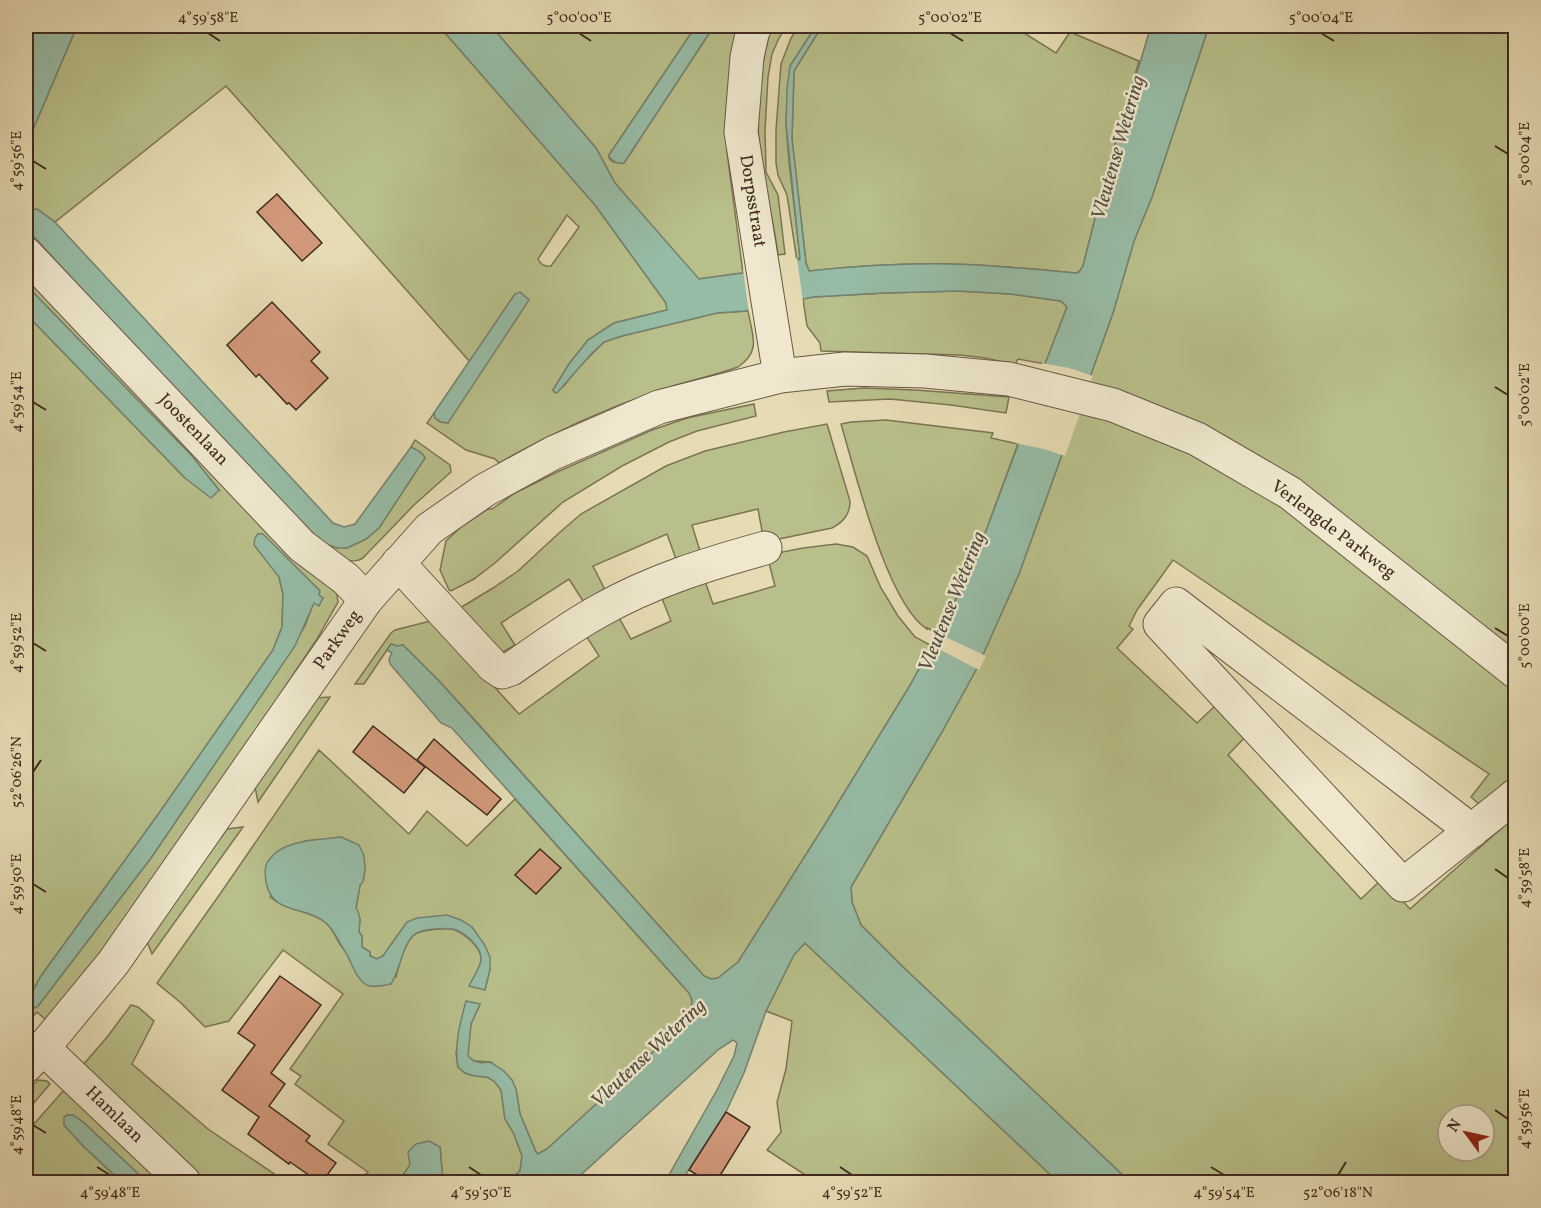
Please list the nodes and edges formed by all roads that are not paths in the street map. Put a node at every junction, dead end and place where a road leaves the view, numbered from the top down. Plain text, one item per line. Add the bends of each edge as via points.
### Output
1 (755, 26) edge
2 (26, 254) edge
3 (780, 376) junction
4 (765, 548) dead end
5 (398, 563) junction
6 (366, 600) junction
7 (1515, 672) edge
8 (1515, 795) edge
9 (1472, 831) junction
10 (34, 1057) edge
11 (184, 1182) edge

1 - 3 street, Dorpsstraat via 747,57 741,132
2 - 6 street, Joostenlaan via 302,546 346,579
3 - 5 street, Parkweg via 659,407 553,453 485,490 429,529
3 - 7 street, Verlengde Parkweg via 845,369 925,370 1009,379 1113,405 1197,439 1290,493
4 - 5 street via 702,566 634,593 599,610 502,672
5 - 6 street, Parkweg
6 - 10 street, Parkweg via 113,963
8 - 9 street
9 - 9 street via 1403,885 1160,624 1176,604
10 - 11 street, Hamlaan

